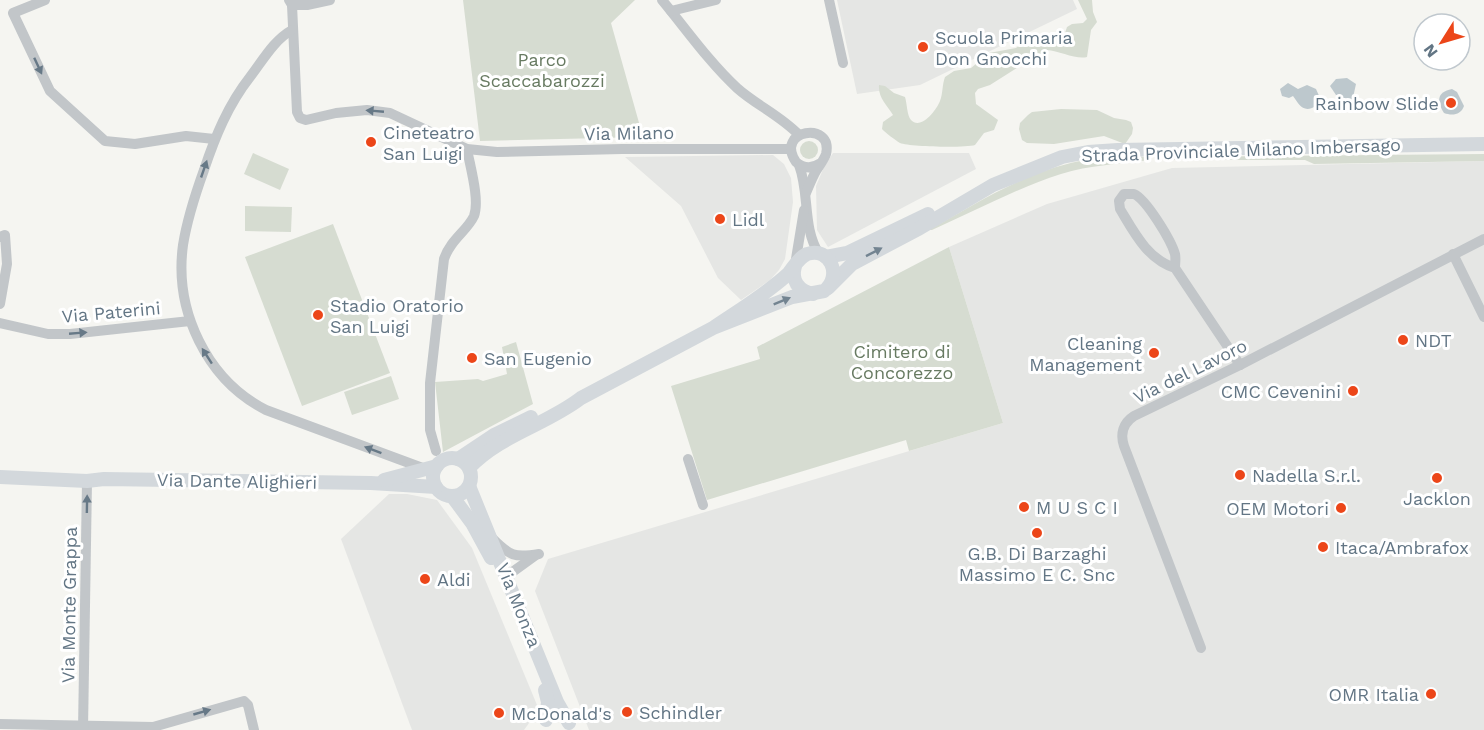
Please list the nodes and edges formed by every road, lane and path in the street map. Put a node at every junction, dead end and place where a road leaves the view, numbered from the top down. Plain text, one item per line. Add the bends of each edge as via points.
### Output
1 (45, 0) edge
2 (330, 0) edge
3 (662, 0) edge
4 (716, 0) edge
5 (830, 0) edge
6 (290, 2) edge
7 (671, 11) junction
8 (292, 30) junction
9 (843, 63) dead end
10 (799, 135) junction
11 (214, 139) junction
12 (1484, 144) edge
13 (467, 149) junction
14 (791, 149) junction
15 (821, 163) junction
16 (799, 165) junction
17 (806, 196) junction
18 (971, 196) junction
19 (3, 236) edge
20 (1484, 239) edge
21 (1454, 254) junction
22 (822, 256) junction
23 (795, 266) junction
24 (1175, 268) junction
25 (828, 288) junction
26 (813, 294) junction
27 (0, 304) edge
28 (1484, 317) edge
29 (190, 321) junction
30 (0, 323) edge
31 (713, 328) junction
32 (1240, 365) junction
33 (436, 452) dead end
34 (688, 459) dead end
35 (464, 464) junction
36 (433, 468) junction
37 (0, 470) edge
38 (0, 477) edge
39 (104, 479) junction
40 (87, 481) junction
41 (371, 483) junction
42 (469, 486) junction
43 (436, 487) junction
44 (452, 496) junction
45 (703, 505) dead end
46 (490, 536) junction
47 (507, 576) junction
48 (1201, 648) dead end
49 (0, 724) edge
50 (570, 727) edge
51 (83, 728) edge
52 (543, 728) edge
53 (254, 730) edge

1 -> 11 street via 13,13 50,91 105,141 135,144 186,136
2 - 6 street via 307,5
3 - 7 street
4 - 7 street
5 - 9 street
6 - 8 street
7 - 10 street via 731,82
8 - 11 street via 280,37 238,93
13 -> 8 street via 390,113 367,110 300,118
10 - 14 street
10 - 15 street via 816,134 824,141 826,153
29 -> 11 street via 183,246
12 - 18 main road, Strada Provinciale Milano Imbersago via 1088,152 1043,164
13 - 14 street, Via Milano
13 - 33 street via 476,204 474,217 448,247 444,259 430,382 430,430
14 - 16 street
15 - 16 street
15 - 17 street
16 - 17 street
17 - 22 street via 810,238
17 - 23 street
18 - 22 main road, Strada Provinciale Milano Imbersago via 847,253
25 -> 18 main road, Strada Provinciale Milano Imbersago via 852,264
19 - 27 street via 7,264
20 - 21 street, Via del Lavoro
21 - 28 street
21 - 32 street, Via del Lavoro
22 - 23 main road via 804,255
22 - 25 main road via 834,272
23 - 26 main road via 796,284
23 - 31 main road via 768,291
24 - 24 street via 1172,247 1142,200 1134,194 1124,194 1119,201 1120,209 1147,250 1162,264
24 - 32 street
25 - 26 main road
31 -> 26 main road via 792,297
30 -> 29 street, Via Paterini via 48,334 70,334
36 -> 29 street via 251,403 206,356
31 - 35 main road
32 - 48 street, Via del Lavoro via 1134,416 1125,424 1122,434
34 - 45 street
35 - 36 main road via 446,459
35 - 42 main road via 471,479
36 - 41 main road, Via Dante Alighieri
36 - 43 main road
37 - 39 main road, Via Dante Alighieri via 87,473
38 - 40 main road, Via Dante Alighieri
39 - 40 main road, Via Dante Alighieri
39 - 41 main road, Via Dante Alighieri
51 -> 40 street, Via Monte Grappa
41 - 43 main road, Via Dante Alighieri
42 - 44 main road via 462,494
42 - 46 main road, Via Monza
43 - 44 main road via 444,495
44 - 52 main road, Via Monza via 472,523 499,574 548,697
46 - 47 main road, Via Monza
46 - 47 street via 512,555 539,554
47 - 50 main road, Via Monza
49 - 51 street
50 - 52 main road via 560,717 553,717
51 -> 53 street via 153,727 244,701

